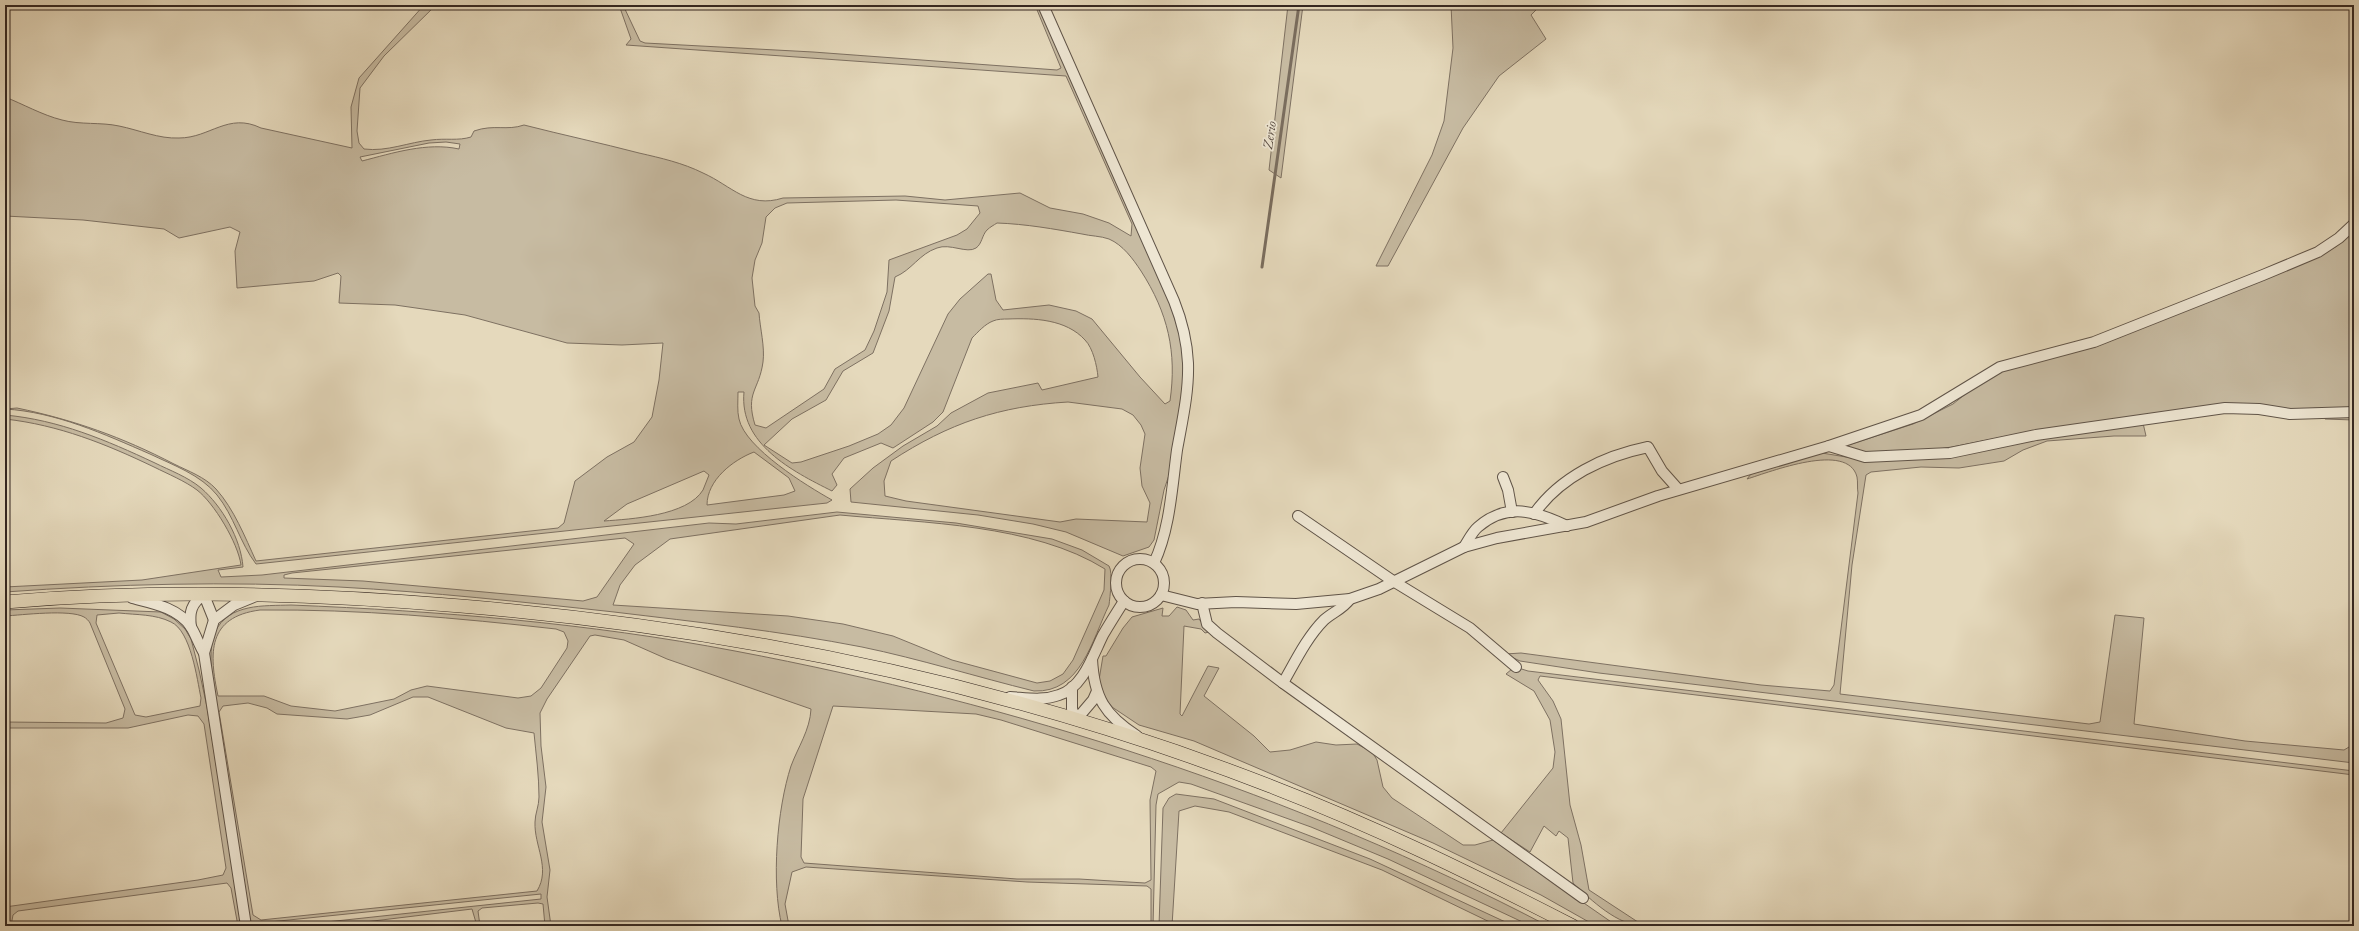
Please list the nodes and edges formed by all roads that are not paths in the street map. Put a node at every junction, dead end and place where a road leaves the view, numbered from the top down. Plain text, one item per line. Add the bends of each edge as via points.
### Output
1 (1043, 5) edge
2 (2354, 224) edge
3 (2354, 412) edge
4 (1829, 446) junction
5 (1503, 477) dead end
6 (1678, 489) junction
7 (1512, 512) junction
8 (1534, 514) junction
9 (1298, 516) dead end
10 (1567, 526) junction
11 (1464, 548) junction
12 (1154, 563) junction
13 (1393, 581) junction
14 (204, 595) junction
15 (258, 595) junction
16 (1161, 595) junction
17 (125, 596) junction
18 (1350, 599) junction
19 (1124, 601) junction
20 (5, 602) edge
21 (1202, 604) junction
22 (214, 620) junction
23 (191, 627) junction
24 (204, 653) junction
25 (1092, 659) junction
26 (1516, 667) dead end
27 (1283, 682) junction
28 (1072, 687) junction
29 (1097, 691) junction
30 (989, 694) junction
31 (1076, 720) junction
32 (1144, 741) junction
33 (1583, 898) dead end
34 (246, 926) edge
35 (1573, 926) edge

1 - 12 street via 1174,301 1186,341 1188,364 1185,399 1162,544
2 - 4 street via 2331,245 2301,260 2094,342 2000,367 1921,415
3 - 4 street via 2290,414 2259,409 2225,408 2036,435 1950,453 1865,457
4 - 6 street
5 - 7 street
6 - 8 street via 1662,471 1648,447 1608,458 1572,477 1544,499
6 - 10 street via 1586,522
7 - 8 street
7 - 11 street via 1503,512 1477,527
8 - 10 street
9 - 13 street
10 - 11 street via 1516,534
11 - 13 street
12 - 16 street via 1164,578
12 - 19 street via 1137,559 1122,567 1118,574 1117,588
13 - 18 street
13 - 26 street via 1470,628
14 - 15 main road
14 - 17 main road
14 - 22 street
14 - 23 street via 191,608
15 - 22 street via 234,605
15 - 30 main road via 392,600 510,610 632,625 850,661
16 - 19 street via 1147,606 1135,606
16 - 21 street
17 - 20 main road
17 - 23 street via 168,609
18 - 21 street via 1296,604
18 - 27 street via 1344,608 1325,620 1312,635
19 - 25 street
21 - 27 street via 1207,624
22 - 24 street
23 - 24 street
24 - 34 street
25 - 28 street
25 - 29 street
27 - 33 street
28 - 30 street via 1060,695 1042,699
28 - 31 street via 1072,709
29 - 31 street via 1085,711
29 - 32 street via 1103,706 1116,723
30 - 31 main road
31 - 32 main road
32 - 35 main road via 1270,786 1351,819 1504,890

